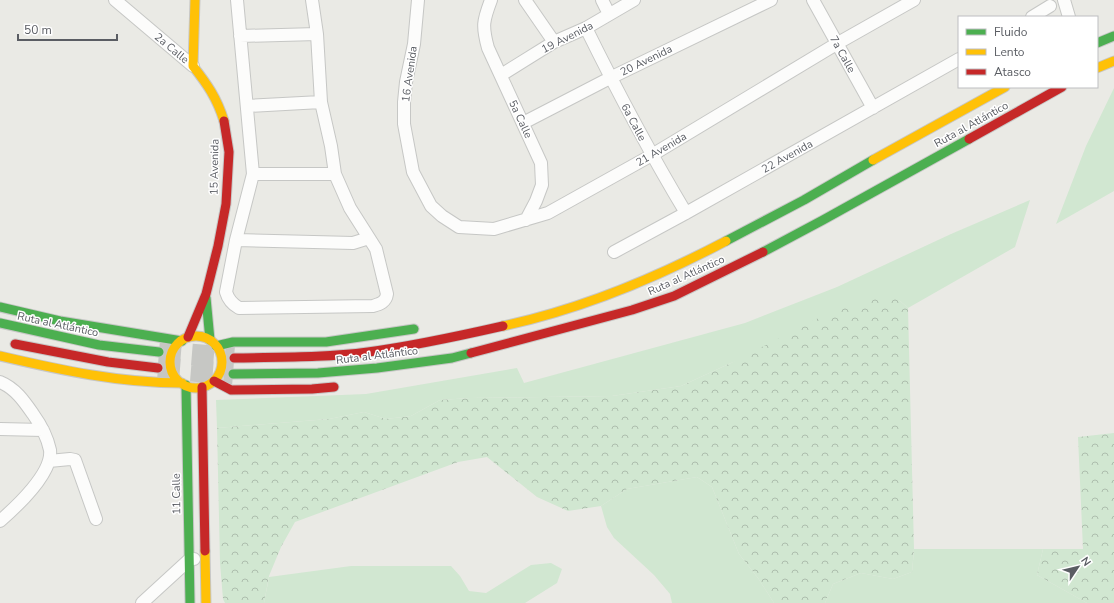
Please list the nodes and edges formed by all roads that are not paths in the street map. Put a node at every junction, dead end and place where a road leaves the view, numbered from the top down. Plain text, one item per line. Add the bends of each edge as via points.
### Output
1 (115, 0) edge
2 (195, 0) edge
3 (238, 0) edge
4 (312, 0) edge
5 (418, 0) edge
6 (490, 0) edge
7 (525, 0) edge
8 (602, 0) edge
9 (634, 0) edge
10 (771, 0) edge
11 (813, 0) edge
12 (914, 0) edge
13 (1064, 0) edge
14 (1051, 8) edge
15 (609, 14) junction
16 (1034, 16) edge
17 (1069, 16) edge
18 (586, 28) junction
19 (316, 34) junction
20 (240, 36) junction
21 (1114, 36) edge
22 (554, 42) junction
23 (838, 43) junction
24 (1098, 43) edge
25 (958, 60) edge
26 (1114, 61) edge
27 (193, 66) junction
28 (1098, 68) edge
29 (501, 75) junction
30 (610, 78) junction
31 (1003, 88) edge
32 (1060, 88) edge
33 (321, 102) junction
34 (247, 106) junction
35 (873, 108) junction
36 (522, 123) junction
37 (652, 155) junction
38 (413, 172) joint
39 (253, 174) junction
40 (335, 174) junction
41 (686, 213) junction
42 (526, 220) junction
43 (369, 238) junction
44 (235, 245) junction
45 (218, 246) junction
46 (614, 252) dead end
47 (206, 294) junction
48 (562, 300) dead end
49 (584, 304) junction
50 (0, 306) edge
51 (0, 324) edge
52 (573, 326) junction
53 (427, 327) dead end
54 (185, 339) junction
55 (555, 341) dead end
56 (6, 342) dead end
57 (213, 343) junction
58 (159, 352) tunnel mouth
59 (0, 356) edge
60 (234, 358) tunnel mouth
61 (158, 368) tunnel mouth
62 (233, 374) tunnel mouth
63 (214, 381) junction
64 (0, 382) edge
65 (184, 384) junction
66 (343, 386) dead end
67 (202, 387) junction
68 (0, 429) edge
69 (44, 430) junction
70 (49, 461) junction
71 (96, 519) dead end
72 (0, 521) edge
73 (206, 558) junction
74 (190, 559) junction
75 (142, 603) edge
76 (190, 603) edge
77 (206, 603) edge

1 - 27 street, 2a Calle
2 - 27 main road
3 - 20 street
4 - 19 street
5 - 38 street, 16 Avenida via 414,44 404,102 404,124
6 - 29 street, 5a Calle via 484,19 484,34
7 - 22 street
8 - 15 street
9 - 15 street, 19 Avenida
10 - 30 street, 20 Avenida
11 - 23 street, 7a Calle
12 - 23 street, 21 Avenida
13 - 17 street
14 - 16 street
15 - 18 street, 19 Avenida
18 - 22 street, 19 Avenida
18 - 30 street, 6a Calle
19 - 20 street
19 - 33 street
20 - 34 street
21 - 24 main road
22 - 29 street, 19 Avenida
23 - 35 street, 7a Calle
23 - 37 street, 21 Avenida
25 - 35 street, 22 Avenida
26 - 28 main road
27 - 45 main road, 15 Avenida via 208,85 226,127 229,152 226,204
29 - 36 street, 5a Calle
30 - 36 street, 20 Avenida
30 - 37 street, 6a Calle
31 - 49 main road, Ruta al Atlántico via 704,253
32 - 52 main road, Ruta al Atlántico via 716,276 674,296
33 - 34 street
33 - 40 street
34 - 39 street
35 - 41 street, 22 Avenida
36 - 42 street, 5a Calle via 541,163 542,185
37 - 41 street, 6a Calle
37 - 42 street, 21 Avenida via 548,213
38 - 42 street, 21 Avenida via 431,206 459,227 494,228
39 - 40 street
39 - 44 street
40 - 43 street via 350,208
41 - 46 street, 22 Avenida
43 - 44 street via 353,243
43 - 44 street via 376,249 387,294 383,302 373,306 239,308 230,301 226,292
44 - 45 street
45 - 47 main road, 15 Avenida
47 - 54 main road, 15 Avenida
47 - 57 main road, 15 Avenida
48 - 49 main road
49 - 60 main road, Ruta al Atlántico via 526,321 368,352 302,357
50 - 54 main road via 60,321
51 - 58 main road, Ruta al Atlántico via 99,345
52 - 55 main road
52 - 62 main road, Ruta al Atlántico via 452,358 318,373
53 - 57 main road via 326,342
54 - 57 main road via 203,337
54 - 65 main road via 176,347 171,362 176,377
56 - 61 main road via 101,361
57 - 63 main road via 222,360
59 - 65 main road via 121,380
63 - 66 main road via 231,390
63 - 67 main road
64 - 69 street via 17,393
65 - 67 main road via 194,388
65 - 74 main road, 11 Calle
67 - 73 main road
68 - 69 street
69 - 70 street via 50,450
70 - 71 street via 74,460
70 - 72 street via 42,476
73 - 74 street
73 - 77 main road
74 - 75 street
74 - 76 main road, 11 Calle

